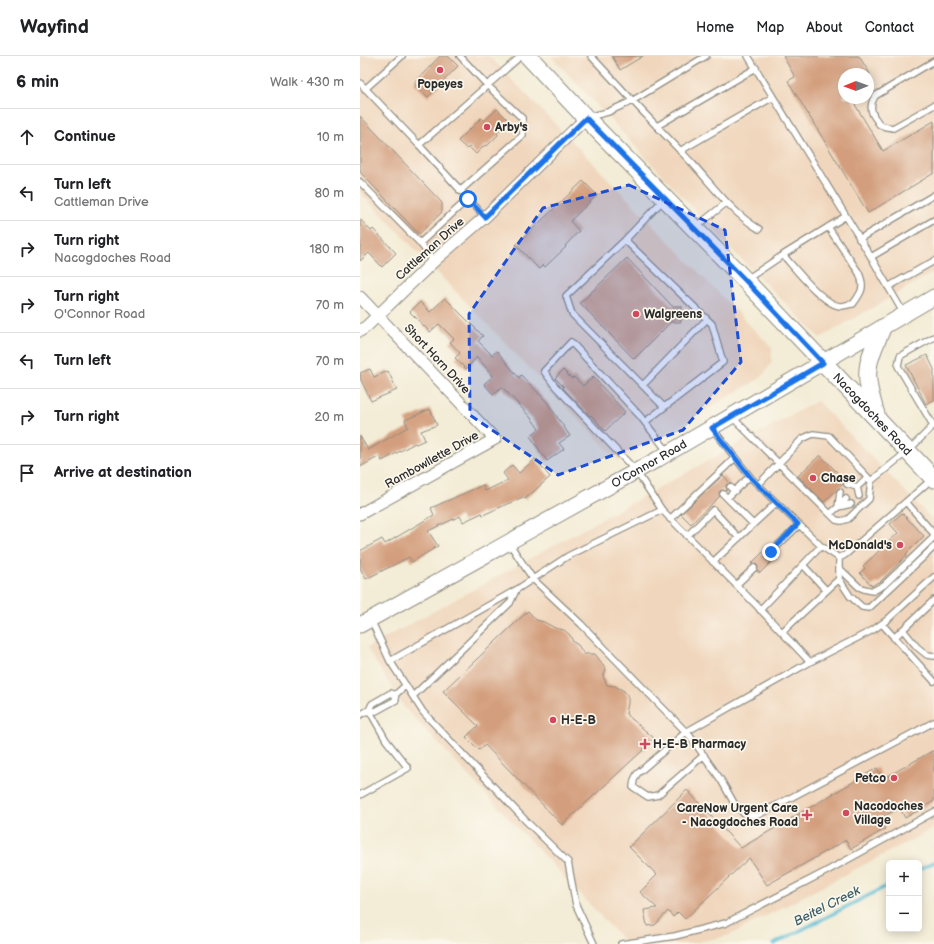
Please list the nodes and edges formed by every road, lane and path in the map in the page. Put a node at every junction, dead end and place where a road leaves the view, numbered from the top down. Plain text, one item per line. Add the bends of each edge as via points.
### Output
1 (402, 56) edge
2 (460, 56) edge
3 (521, 56) edge
4 (528, 56) edge
5 (591, 56) edge
6 (706, 56) edge
7 (748, 56) edge
8 (934, 61) edge
9 (756, 68) junction
10 (360, 83) edge
11 (487, 85) junction
12 (365, 88) junction
13 (773, 97) junction
14 (632, 101) junction
15 (934, 105) edge
16 (586, 118) junction
17 (657, 126) junction
18 (419, 145) junction
19 (680, 151) junction
20 (360, 182) edge
21 (460, 191) junction
22 (934, 195) edge
23 (468, 199) junction
24 (665, 199) junction
25 (726, 203) junction
26 (846, 216) junction
27 (485, 217) junction
28 (934, 220) edge
29 (828, 227) junction
30 (694, 229) junction
31 (760, 229) dead end
32 (859, 239) junction
33 (625, 240) junction
34 (420, 243) junction
35 (783, 255) junction
36 (871, 257) junction
37 (434, 260) junction
38 (934, 261) edge
39 (745, 280) junction
40 (888, 288) junction
41 (360, 297) edge
42 (934, 297) edge
43 (905, 314) junction
44 (378, 315) junction
45 (708, 320) junction
46 (882, 328) junction
47 (360, 331) edge
48 (934, 338) edge
49 (823, 363) junction
50 (643, 385) junction
51 (664, 407) junction
52 (732, 416) junction
53 (878, 420) junction
54 (645, 422) junction
55 (934, 425) edge
56 (712, 428) junction
57 (496, 439) joint
58 (908, 451) junction
59 (669, 453) junction
60 (735, 458) junction
61 (779, 463) junction
62 (636, 471) junction
63 (749, 477) junction
64 (869, 479) junction
65 (933, 479) edge
66 (847, 484) dead end
67 (758, 485) junction
68 (730, 487) dead end
69 (856, 489) junction
70 (735, 491) junction
71 (840, 492) dead end
72 (723, 494) dead end
73 (859, 496) dead end
74 (727, 498) junction
75 (846, 499) dead end
76 (906, 502) junction
77 (776, 503) junction
78 (851, 504) dead end
79 (838, 507) junction
80 (662, 510) junction
81 (360, 514) edge
82 (830, 514) junction
83 (670, 519) junction
84 (753, 524) junction
85 (798, 524) junction
86 (934, 535) edge
87 (687, 536) junction
88 (739, 538) junction
89 (508, 542) junction
90 (821, 546) junction
91 (934, 547) edge
92 (771, 552) dead end
93 (839, 558) junction
94 (713, 562) junction
95 (803, 564) junction
96 (754, 568) dead end
97 (839, 568) junction
98 (934, 576) edge
99 (533, 578) junction
100 (839, 579) junction
101 (736, 585) junction
102 (516, 590) junction
103 (826, 590) junction
104 (934, 600) edge
105 (760, 610) junction
106 (365, 622) edge
107 (882, 624) junction
108 (903, 630) junction
109 (782, 632) junction
110 (894, 638) junction
111 (934, 656) edge
112 (390, 661) junction
113 (810, 662) junction
114 (934, 681) edge
115 (406, 685) junction
116 (413, 696) junction
117 (369, 710) junction
118 (360, 715) edge
119 (934, 722) edge
120 (686, 732) junction
121 (704, 756) junction
122 (360, 795) edge
123 (934, 812) edge
124 (594, 944) edge
125 (621, 944) edge

1 - 12 lane
2 - 11 lane
3 - 11 lane
4 - 16 main road, Nacogdoches Road
5 - 14 lane
6 - 14 lane
7 - 9 lane
8 - 15 lane via 874,96 871,107 879,124 892,128
9 - 13 lane
9 - 17 lane
10 - 12 lane
11 - 18 lane
11 - 21 lane via 522,118 523,135
12 - 18 lane
13 - 19 lane
13 - 26 lane
14 - 16 lane
14 - 17 lane
16 - 24 main road, Nacogdoches Road
16 - 27 street, Cattleman Drive
17 - 19 lane
18 - 21 lane
19 - 25 lane
20 - 34 lane
21 - 23 lane
22 - 32 lane
23 - 27 lane
23 - 34 lane
24 - 30 main road, Nacogdoches Road
24 - 33 lane
25 - 30 lane
25 - 31 lane
26 - 29 lane
26 - 32 lane
27 - 37 street, Cattleman Drive
28 - 36 lane
29 - 35 lane
29 - 35 lane via 862,281 860,295 853,304 840,306 826,300
30 - 39 main road, Nacogdoches Road
32 - 36 lane
33 - 45 lane
33 - 50 lane via 566,296 572,314
34 - 37 lane
35 - 39 lane
36 - 40 lane
37 - 44 street, Cattleman Drive
38 - 40 lane
39 - 49 main road, Nacogdoches Road
40 - 43 lane
41 - 44 street, Short Horn Drive
42 - 43 main road, O'Connor Road
43 - 46 main road, O'Connor Road
44 - 47 street, Cattleman Drive
44 - 57 street, Short Horn Drive
45 - 50 lane
45 - 51 lane via 712,324 723,362
46 - 49 main road, O'Connor Road
46 - 53 main road via 871,353 868,369 869,385
48 - 55 lane via 900,356 898,366
49 - 52 main road, O'Connor Road
49 - 53 main road, Nacogdoches Road
50 - 51 lane
51 - 54 lane
52 - 56 main road, O'Connor Road
52 - 61 lane
53 - 58 main road, Nacogdoches Road
54 - 59 lane
54 - 62 lane via 571,342 544,371 555,386
55 - 58 lane
56 - 59 main road, O'Connor Road
56 - 60 lane
57 - 81 street, Rambowllette Drive
58 - 64 lane
58 - 65 main road, Nacogdoches Road
59 - 62 main road, O'Connor Road
60 - 63 lane
60 - 83 lane via 682,511
61 - 64 lane via 802,439 813,434 829,436
61 - 67 lane
61 - 82 lane
62 - 80 lane
62 - 89 main road, O'Connor Road
63 - 67 lane
63 - 70 lane
64 - 69 lane
64 - 82 lane via 869,499 848,520 836,520
65 - 76 lane
66 - 69 lane
67 - 77 lane
68 - 70 lane
69 - 73 lane
70 - 74 lane
71 - 79 lane
72 - 74 lane
74 - 84 lane
75 - 79 lane
76 - 86 lane
76 - 93 lane
77 - 84 lane
77 - 85 lane
78 - 79 lane
79 - 82 lane
80 - 83 lane
80 - 99 lane via 568,556
83 - 87 lane
84 - 88 lane
85 - 90 lane
85 - 92 lane
86 - 97 lane via 884,585 873,591 859,587
87 - 88 lane via 711,508
87 - 94 lane
88 - 94 lane
89 - 99 lane
89 - 106 main road, O'Connor Road
90 - 93 lane
90 - 95 lane
91 - 100 lane via 869,608 862,608
93 - 97 lane
94 - 101 lane
95 - 103 lane
95 - 105 lane
96 - 101 lane
97 - 100 lane
98 - 107 lane
99 - 102 lane
99 - 120 lane
100 - 103 lane
101 - 105 lane
102 - 112 lane
102 - 116 lane via 510,603
103 - 109 lane
104 - 108 lane
105 - 109 lane
106 - 112 lane
107 - 110 lane
107 - 113 lane
108 - 110 lane
108 - 111 lane via 917,647 927,655
109 - 113 lane
110 - 114 lane
112 - 115 lane
113 - 120 lane
115 - 116 lane
115 - 117 lane via 395,695 391,693 372,704
116 - 124 lane via 423,712 568,862 576,905
117 - 118 lane
117 - 122 lane via 386,740 408,768
119 - 121 lane via 756,816 744,814 734,803
120 - 121 lane
120 - 121 lane via 637,774 633,787 648,798 658,795
123 - 125 lane via 726,923 675,936

